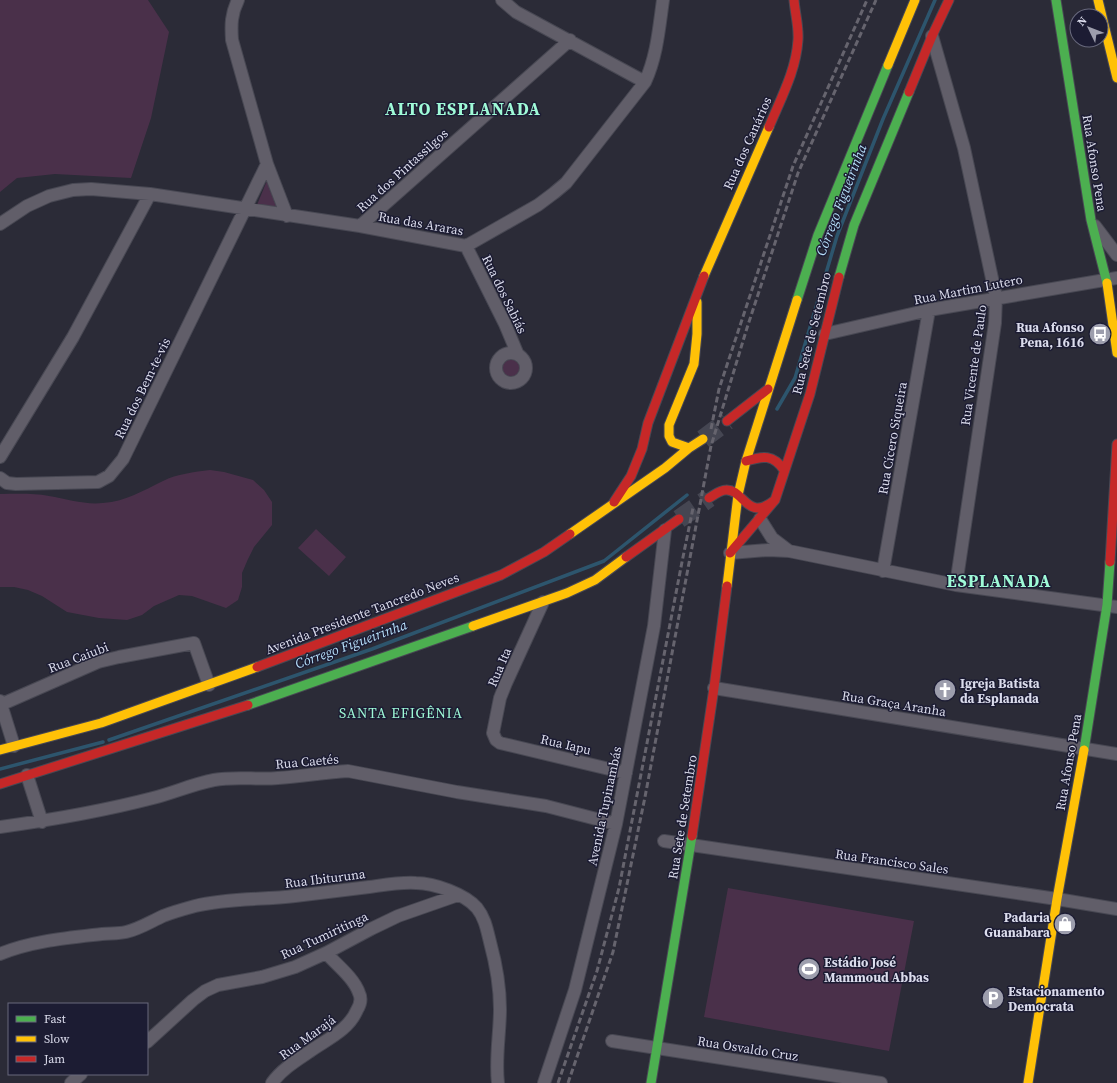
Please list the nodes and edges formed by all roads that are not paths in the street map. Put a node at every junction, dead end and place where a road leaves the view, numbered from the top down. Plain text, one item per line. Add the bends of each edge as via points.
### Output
1 (238, 0) edge
2 (502, 0) edge
3 (664, 0) edge
4 (794, 0) edge
5 (915, 0) edge
6 (949, 0) edge
7 (1056, 0) edge
8 (1098, 0) edge
9 (932, 36) junction
10 (570, 40) junction
11 (1117, 78) edge
12 (645, 82) junction
13 (267, 164) junction
14 (150, 194) junction
15 (244, 209) junction
16 (287, 216) junction
17 (1091, 220) junction
18 (0, 224) edge
19 (360, 226) junction
20 (466, 246) junction
21 (1117, 255) edge
22 (1111, 279) edge
23 (697, 292) junction
24 (996, 298) junction
25 (929, 310) junction
26 (825, 334) junction
27 (1117, 353) edge
28 (518, 354) dead end
29 (768, 389) junction
30 (727, 421) tunnel mouth
31 (703, 439) tunnel mouth
32 (1117, 444) edge
33 (689, 448) junction
34 (0, 456) edge
35 (746, 461) junction
36 (784, 470) junction
37 (0, 478) edge
38 (738, 495) junction
39 (709, 498) tunnel mouth
40 (775, 500) junction
41 (613, 503) junction
42 (679, 519) tunnel mouth
43 (760, 519) junction
44 (665, 530) junction
45 (789, 551) junction
46 (730, 553) junction
47 (883, 571) junction
48 (956, 585) junction
49 (543, 602) junction
50 (1112, 606) edge
51 (714, 688) junction
52 (210, 689) junction
53 (1, 704) edge
54 (500, 743) joint
55 (14, 746) junction
56 (1084, 748) junction
57 (0, 750) edge
58 (1117, 754) edge
59 (626, 773) junction
60 (27, 776) junction
61 (0, 784) edge
62 (42, 822) junction
63 (616, 824) junction
64 (0, 827) edge
65 (664, 841) dead end
66 (691, 846) junction
67 (458, 895) junction
68 (1057, 899) junction
69 (1117, 910) edge
70 (326, 953) junction
71 (0, 954) edge
72 (148, 1041) edge
73 (612, 1041) dead end
74 (656, 1048) junction
75 (80, 1075) edge
76 (71, 1083) edge
77 (272, 1083) edge
78 (498, 1083) edge
79 (544, 1083) edge
80 (651, 1083) edge
81 (881, 1083) edge
82 (1028, 1083) edge

1 - 13 street via 230,25 232,40
2 - 10 street via 516,12
3 - 12 street, Rua das Araras via 652,67
4 - 23 main road, Rua dos Canários via 798,38 790,78
5 - 29 main road, Rua Sete de Setembro via 829,218 805,272
6 - 9 main road, Rua Sete de Setembro
7 - 17 main road, Rua Afonso Pena
8 - 11 main road
9 - 24 street, Rua Vicente de Paulo via 964,148
9 - 26 main road, Rua Sete de Setembro via 849,224
10 - 12 street
10 - 19 street, Rua dos Pintassilgos
12 - 20 street, Rua das Araras via 566,183 554,194
13 - 15 street, Rua dos Bem-te-vis
13 - 16 street
14 - 15 street, Rua das Araras
14 - 18 street, Rua das Araras via 73,190 49,196 27,206
14 - 34 street via 73,337
15 - 16 street, Rua das Araras
15 - 37 street, Rua dos Bem-te-vis via 123,459 113,472 98,482 16,484 7,483
16 - 19 street, Rua das Araras
17 - 21 street
17 - 22 main road, Rua Afonso Pena
19 - 20 street, Rua das Araras
20 - 28 street, Rua dos Sabiás
22 - 24 street, Rua Martim Lutero
22 - 27 main road, Rua Afonso Pena
23 - 33 main road via 694,364 669,425 668,436 673,443
23 - 41 main road, Rua dos Canários via 648,423 639,456 631,476
24 - 25 street, Rua Martim Lutero
24 - 48 street, Rua Vicente de Paulo via 995,323
25 - 26 street, Rua Martim Lutero
25 - 47 street, Rua Cícero Siqueira
26 - 36 main road, Rua Sete de Setembro via 810,394
29 - 30 main road
29 - 35 main road, Rua Sete de Setembro
31 - 33 main road, Avenida Presidente Tancredo Neves
32 - 50 main road, Rua Afonso Pena
33 - 41 main road, Avenida Presidente Tancredo Neves via 665,468
35 - 36 main road via 761,456 767,457 780,463
35 - 38 main road, Rua Sete de Setembro
36 - 40 main road, Rua Sete de Setembro
38 - 39 main road via 724,490
38 - 40 main road via 748,506 756,508
38 - 46 main road, Rua Sete de Setembro
40 - 43 main road, Rua Sete de Setembro
41 - 52 main road, Avenida Presidente Tancredo Neves via 544,552 501,575
42 - 44 main road
43 - 45 street via 772,538
43 - 46 main road, Rua Sete de Setembro
44 - 49 main road via 595,580
44 - 59 street, Avenida Tupinambás via 655,620
45 - 46 street
45 - 47 street
46 - 51 main road, Rua Sete de Setembro
47 - 48 street
48 - 50 street
49 - 54 street, Rua Ita via 500,698 493,733
49 - 60 main road
50 - 56 main road, Rua Afonso Pena
51 - 56 street, Rua Graça Aranha
51 - 66 main road, Rua Sete de Setembro
52 - 53 street, Rua Caiubi via 194,643 98,662
52 - 55 main road, Avenida Presidente Tancredo Neves via 101,723
53 - 55 street
54 - 59 street, Rua Iapu
55 - 57 main road, Avenida Presidente Tancredo Neves
56 - 58 street, Rua Graça Aranha
56 - 68 main road, Rua Afonso Pena
59 - 63 street, Avenida Tupinambás
60 - 61 main road
60 - 62 street
62 - 63 street, Rua Caetés via 118,807 214,780 278,778 348,771 546,806
62 - 64 street, Rua Caetés
63 - 79 street, Avenida Tupinambás via 575,990
65 - 66 street, Rua Francisco Sales
66 - 68 street, Rua Francisco Sales
66 - 74 main road, Rua Sete de Setembro
67 - 70 street, Rua Tumiritinga via 398,916
67 - 71 street, Rua Ibituruna via 417,882 197,905 125,932 26,945
67 - 78 street, Rua Ibituruna via 481,914 496,965 500,1008
68 - 69 street, Rua Francisco Sales
68 - 82 main road, Rua Afonso Pena
70 - 72 street, Rua Tumiritinga via 280,972 205,991
70 - 77 street, Rua Marajá via 355,984 360,994 360,1004 346,1026 284,1070
73 - 74 street, Rua Osvaldo Cruz
74 - 80 main road, Rua Sete de Setembro
74 - 81 street, Rua Osvaldo Cruz
75 - 76 street

